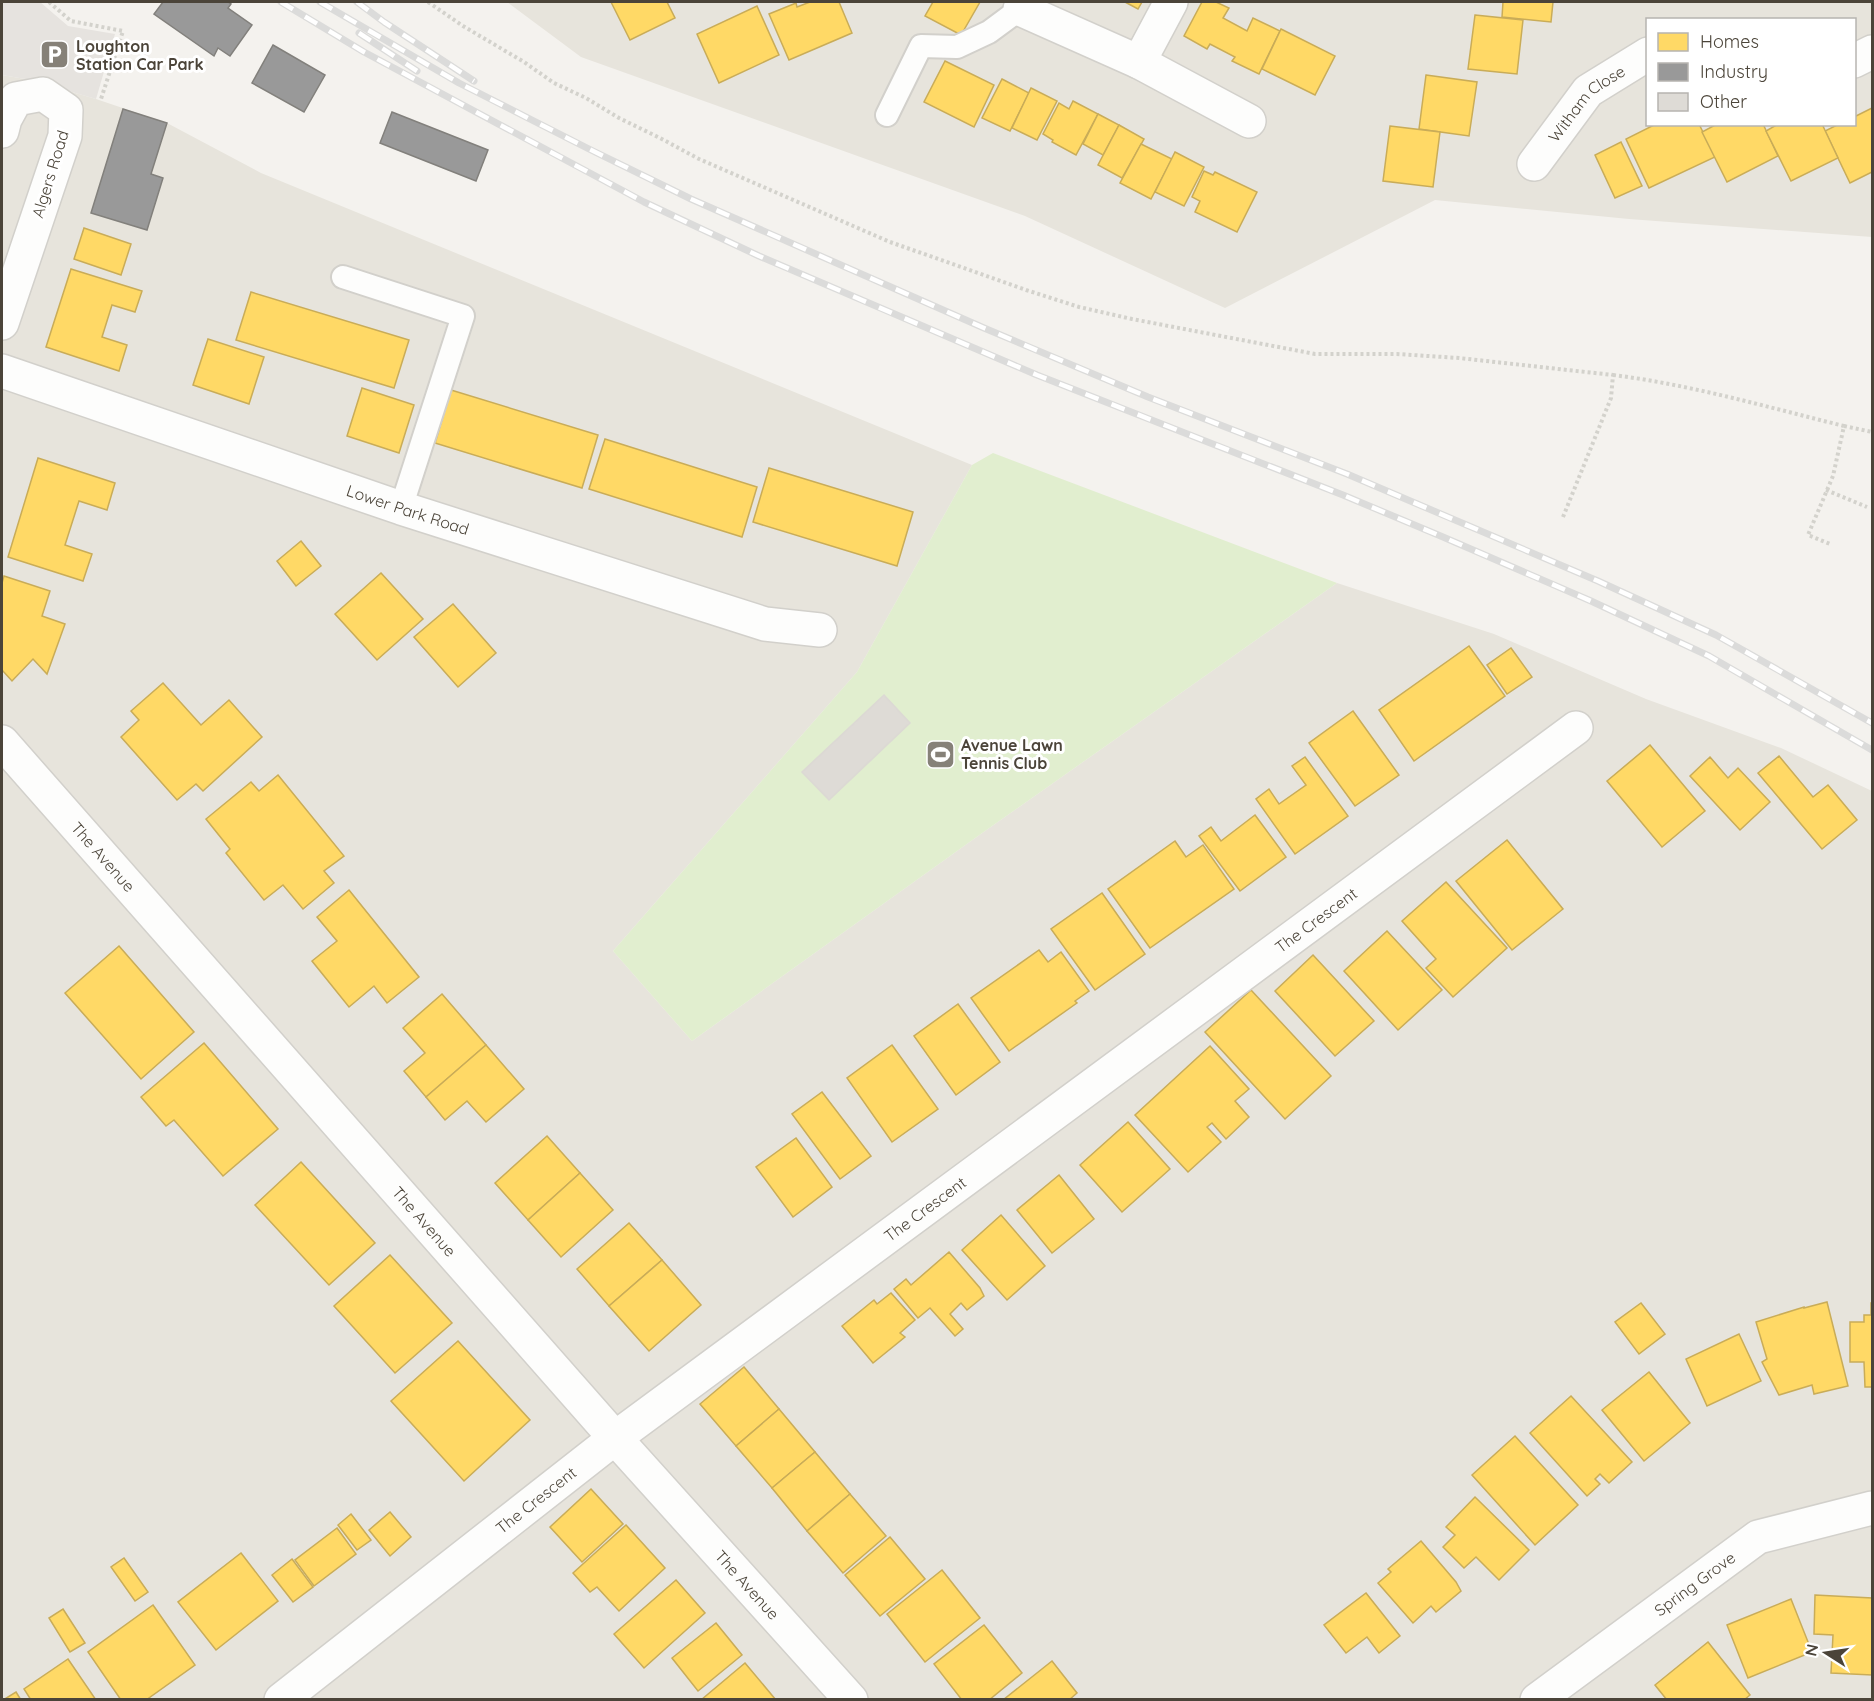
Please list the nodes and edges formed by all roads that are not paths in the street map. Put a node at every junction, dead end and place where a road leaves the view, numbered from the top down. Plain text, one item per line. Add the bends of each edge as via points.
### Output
1 (1171, 2) edge
2 (1020, 9) joint
3 (1872, 52) edge
4 (1646, 55) edge
5 (1856, 60) edge
6 (1139, 62) junction
7 (887, 115) dead end
8 (1249, 121) dead end
9 (2, 131) edge
10 (1534, 164) dead end
11 (344, 277) dead end
12 (2, 323) edge
13 (2, 371) edge
14 (401, 508) junction
15 (820, 630) dead end
16 (1576, 728) dead end
17 (2, 742) edge
18 (615, 1438) junction
19 (1872, 1508) edge
20 (281, 1700) edge
21 (851, 1700) edge
22 (1537, 1700) edge

1 - 6 street
2 - 6 street
2 - 7 lane via 989,32 957,47 921,46
3 - 5 street
4 - 10 street, Witham Close via 1588,91
6 - 8 street
9 - 12 street, Algers Road via 16,99 43,94 66,110 65,135
11 - 14 lane via 463,316
13 - 14 street, Lower Park Road
14 - 15 street, Lower Park Road via 765,624
16 - 18 street, The Crescent
17 - 18 street, The Avenue
18 - 20 street, The Crescent
18 - 21 street, The Avenue
19 - 22 street, Spring Grove via 1758,1537

